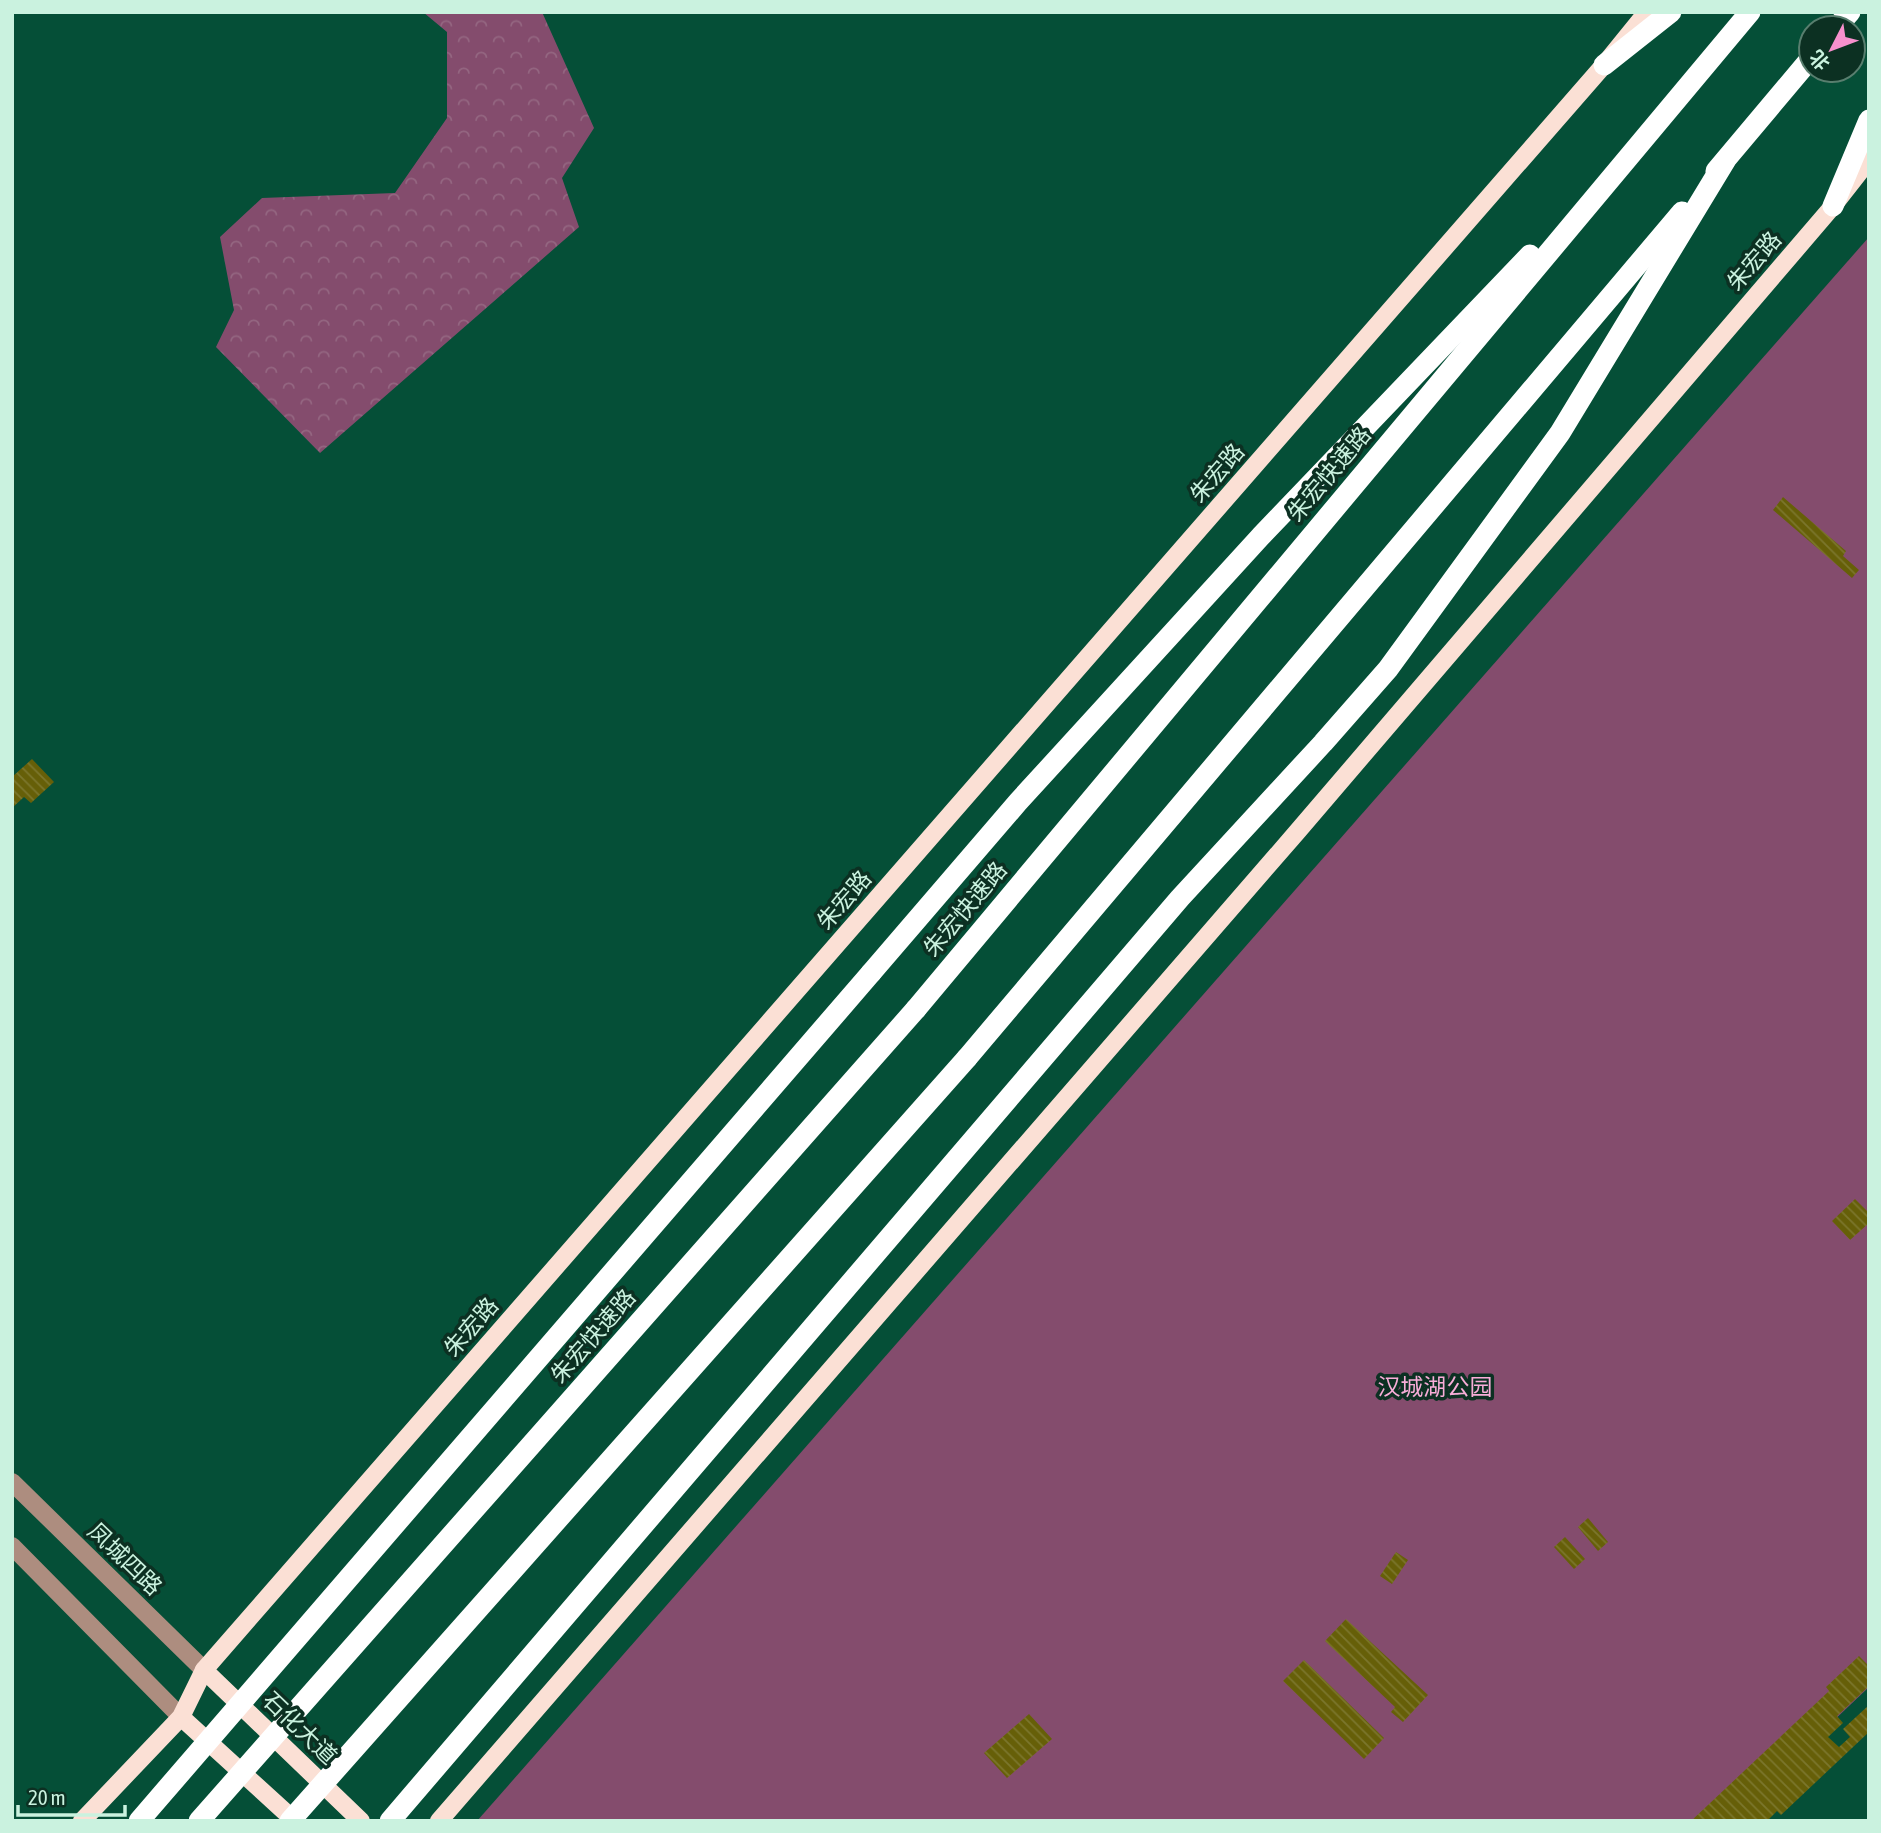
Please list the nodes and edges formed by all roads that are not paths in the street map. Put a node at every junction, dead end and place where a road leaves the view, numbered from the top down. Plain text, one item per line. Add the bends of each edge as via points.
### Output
1 (1647, 12) edge
2 (1671, 12) edge
3 (1750, 12) edge
4 (1604, 65) junction
5 (1797, 75) edge
6 (1667, 111) junction
7 (1869, 120) edge
8 (1869, 160) edge
9 (1725, 162) junction
10 (1833, 206) junction
11 (12, 1482) edge
12 (12, 1546) edge
13 (205, 1670) junction
14 (181, 1717) junction
15 (82, 1821) edge
16 (139, 1821) edge
17 (199, 1821) edge
18 (293, 1821) edge
19 (361, 1821) edge
20 (390, 1821) edge
21 (439, 1821) edge

1 - 4 main road, 朱宏路
2 - 4 highway
3 - 6 highway, 朱宏快速路
4 - 13 main road, 朱宏路
5 - 9 highway
6 - 16 highway, bridge via 1261,536 1018,802
6 - 17 highway, 朱宏快速路, bridge via 916,1009
7 - 10 highway
8 - 10 main road, 朱宏路
9 - 18 highway, bridge via 967,1058
9 - 20 highway via 1560,433 1388,669 1180,898
10 - 21 main road, 朱宏路
11 - 13 street, 凤城四路
12 - 14 street
13 - 14 main road, 朱宏路
13 - 19 main road, 石化大道
14 - 15 main road, 朱宏路
14 - 18 main road

